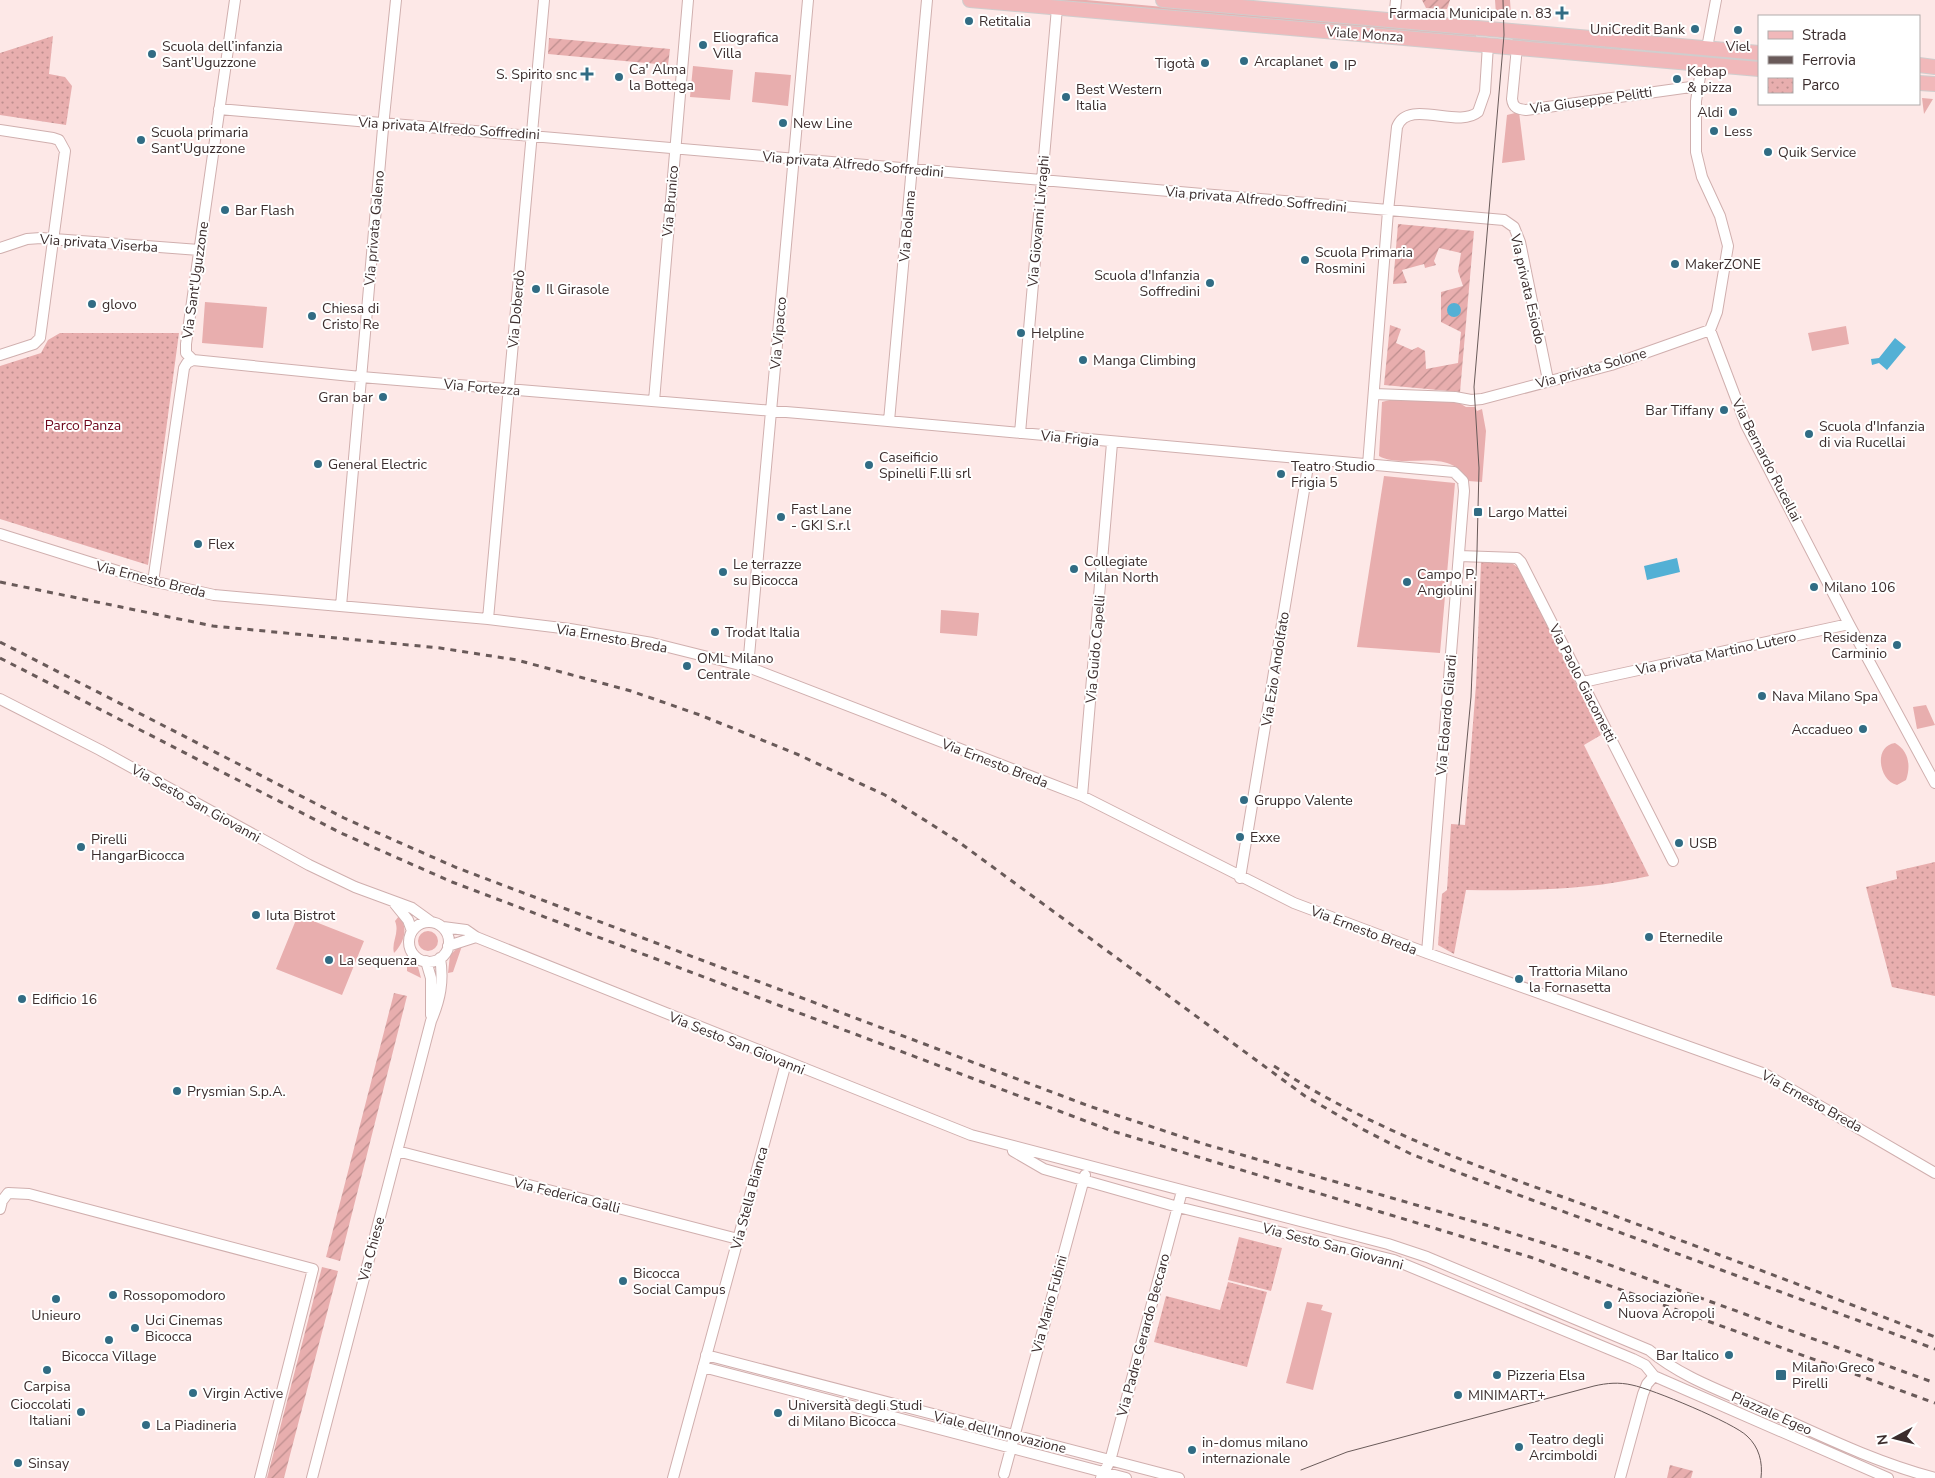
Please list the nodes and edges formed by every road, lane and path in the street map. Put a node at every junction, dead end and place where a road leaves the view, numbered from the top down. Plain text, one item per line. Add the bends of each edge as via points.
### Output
1 (235, 0) edge
2 (396, 0) edge
3 (544, 0) edge
4 (688, 0) edge
5 (808, 0) edge
6 (927, 0) edge
7 (970, 0) edge
8 (1163, 0) edge
9 (1396, 0) edge
10 (1716, 0) edge
11 (1200, 2) edge
12 (1057, 8) junction
13 (1394, 21) junction
14 (1489, 28) junction
15 (1488, 45) junction
16 (1517, 47) junction
17 (1707, 48) junction
18 (1758, 53) edge
19 (1702, 64) junction
20 (1920, 65) edge
21 (1935, 67) edge
22 (1758, 69) edge
23 (1920, 83) edge
24 (1935, 84) edge
25 (1698, 86) junction
26 (219, 109) junction
27 (383, 124) junction
28 (0, 130) edge
29 (532, 135) junction
30 (674, 150) junction
31 (794, 159) junction
32 (912, 169) junction
33 (1041, 180) junction
34 (1388, 211) junction
35 (1486, 219) joint
36 (53, 240) junction
37 (0, 248) edge
38 (199, 250) junction
39 (1710, 330) junction
40 (0, 355) edge
41 (193, 360) junction
42 (361, 377) junction
43 (1548, 380) junction
44 (508, 389) junction
45 (1374, 394) junction
46 (654, 401) junction
47 (771, 410) junction
48 (889, 421) junction
49 (1020, 433) junction
50 (1112, 442) junction
51 (1309, 460) junction
52 (1368, 465) junction
53 (1460, 476) joint
54 (0, 534) edge
55 (1458, 556) junction
56 (153, 582) junction
57 (341, 606) junction
58 (488, 619) junction
59 (1849, 624) junction
60 (748, 667) junction
61 (1582, 682) junction
62 (0, 699) edge
63 (1935, 783) edge
64 (1082, 796) junction
65 (1673, 861) dead end
66 (1240, 878) junction
67 (394, 903) junction
68 (430, 921) junction
69 (443, 927) junction
70 (412, 930) junction
71 (476, 937) junction
72 (448, 946) junction
73 (1427, 954) junction
74 (440, 958) junction
75 (426, 962) junction
76 (431, 1021) junction
77 (786, 1063) junction
78 (1000, 1144) junction
79 (397, 1151) junction
80 (1100, 1171) junction
81 (1935, 1173) edge
82 (1083, 1180) junction
83 (1182, 1191) junction
84 (1178, 1206) junction
85 (0, 1209) edge
86 (738, 1239) junction
87 (1649, 1350) joint
88 (706, 1354) junction
89 (703, 1367) junction
90 (1654, 1376) junction
91 (1013, 1436) junction
92 (1010, 1449) junction
93 (1110, 1461) junction
94 (1899, 1473) edge
95 (1004, 1474) dead end
96 (1101, 1476) edge
97 (260, 1478) edge
98 (312, 1478) edge
99 (673, 1478) edge
100 (1126, 1478) edge
101 (1179, 1478) edge
102 (1620, 1478) edge
103 (1888, 1478) edge
104 (1935, 1478) edge

1 - 26 street, Via Sant'Uguzzone
2 - 27 street, Via privata Galeno
3 - 29 street, Via Doberdò
4 - 30 street, Via Brunico
5 - 31 street, Via Vipacco
6 - 32 street, Via Bolama
7 - 12 main road, Viale Monza
8 - 11 main road, Viale Monza
9 - 13 street
10 - 17 street
11 - 13 main road, Viale Monza
12 - 15 main road, Viale Monza
12 - 33 street, Via Giovanni Livraghi
13 - 14 main road, Viale Monza
14 - 15 main road
14 - 17 main road, Viale Monza
15 - 16 main road, Viale Monza
15 - 34 street via 1484,92 1476,114 1462,118 1411,115 1402,119 1397,127
16 - 19 main road, Viale Monza
16 - 25 street, Via Giuseppe Pelitti via 1512,101 1518,108
17 - 18 main road, Viale Monza
17 - 19 main road
19 - 22 main road, Viale Monza
19 - 25 street
20 - 21 main road
23 - 24 main road
25 - 39 street via 1697,157 1728,246
26 - 27 street, Via privata Alfredo Soffredini
26 - 38 street, Via Sant'Uguzzone
27 - 29 street, Via privata Alfredo Soffredini
27 - 42 street, Via privata Galeno
28 - 36 street via 53,138 64,145
29 - 30 street, Via privata Alfredo Soffredini
29 - 44 street, Via Doberdò
30 - 31 street, Via privata Alfredo Soffredini
30 - 46 street, Via Brunico
31 - 32 street, Via privata Alfredo Soffredini
31 - 47 street, Via Vipacco
32 - 33 street, Via privata Alfredo Soffredini
32 - 48 street, Via Bolama
33 - 34 street, Via privata Alfredo Soffredini
33 - 49 street, Via Giovanni Livraghi
34 - 35 street, Via privata Alfredo Soffredini
34 - 45 street
35 - 43 street, Via privata Esiodo via 1508,222 1518,234
36 - 37 street, Via privata Viserba via 27,239
36 - 38 street, Via privata Viserba
36 - 40 street via 40,338 34,344
38 - 41 street, Via Sant'Uguzzone via 186,344 186,353
39 - 43 street, Via privata Solone via 1611,365
39 - 59 street, Via Bernardo Rucellai via 1739,409
41 - 42 street, Via Fortezza
41 - 56 street, Via Sant'Uguzzone via 184,368
42 - 44 street, Via Fortezza
42 - 57 street, Via privata Galeno
43 - 45 street, Via privata Solone via 1470,400
44 - 46 street, Via Fortezza
44 - 58 street, Via Doberdò
45 - 52 street
46 - 47 street, Via Fortezza
47 - 48 street, Via Frigia
47 - 60 street, Via Vipacco
48 - 49 street, Via Frigia
49 - 50 street, Via Frigia
50 - 51 street, Via Frigia
50 - 64 street, Via Guido Capelli
51 - 52 street, Via Frigia
51 - 66 street, Via Ezio Andolfato
52 - 53 street, Via Frigia via 1452,472
53 - 55 street, Via Edoardo Gilardi via 1464,488
54 - 56 street, Via Ernesto Breda
55 - 61 street, Via Paolo Giacometti via 1512,558 1521,562
55 - 73 street, Via Edoardo Gilardi
56 - 57 street, Via Ernesto Breda via 214,595
57 - 58 street, Via Ernesto Breda
58 - 60 street, Via Ernesto Breda via 647,642
59 - 61 street, Via privata Martino Lutero
59 - 63 street, Via Bernardo Rucellai
60 - 64 street, Via Ernesto Breda
61 - 65 street, Via Paolo Giacometti
62 - 67 street, Via Sesto San Giovanni via 100,750 300,861
64 - 66 street, Via Ernesto Breda
66 - 73 street, Via Ernesto Breda
67 - 68 street, Via Sesto San Giovanni via 416,910
67 - 70 street, Via Sesto San Giovanni
68 - 69 street, Via Sesto San Giovanni
68 - 70 street
69 - 71 street, Via Sesto San Giovanni via 466,930
69 - 72 street via 448,936
70 - 75 street via 410,950
71 - 72 street
71 - 77 street, Via Sesto San Giovanni
72 - 74 street
73 - 81 street, Via Ernesto Breda via 1765,1074
74 - 75 street
74 - 76 street, Via Chiese via 441,990
75 - 76 street, Via Chiese via 431,978
76 - 79 street, Via Chiese
77 - 78 street, Via Sesto San Giovanni via 971,1136
77 - 86 street, Via Stella Bianca
78 - 80 street, Via Sesto San Giovanni
78 - 82 street, Via Sesto San Giovanni via 1044,1169
79 - 86 street, Via Federica Galli
79 - 98 street, Via Chiese
80 - 82 street via 1086,1172
80 - 83 street, Via Sesto San Giovanni
82 - 84 street, Via Sesto San Giovanni
82 - 91 street, Via Mario Fubini
83 - 84 street, Via Padre Gerardo Beccaro
83 - 87 street, Via Sesto San Giovanni via 1427,1257
84 - 90 street, Via Sesto San Giovanni via 1394,1260 1633,1359 1645,1365
84 - 93 street, Via Padre Gerardo Beccaro
85 - 97 street via 8,1193 28,1194 313,1269
86 - 88 street, Via Stella Bianca
87 - 94 street, Piazzale Egeo via 1671,1368
88 - 89 street, Via Stella Bianca
88 - 91 street, Viale dell'Innovazione
89 - 92 street, Viale dell'Innovazione
89 - 99 street, Via Stella Bianca
90 - 102 street via 1643,1394
90 - 103 street, Piazzale Egeo
91 - 92 street, Via Mario Fubini
91 - 93 street, Viale dell'Innovazione
92 - 95 street, Via Mario Fubini
92 - 96 street, Viale dell'Innovazione
93 - 96 street, Via Padre Gerardo Beccaro
93 - 101 street, Viale dell'Innovazione
94 - 104 street, Piazzale Egeo
96 - 100 street, Viale dell'Innovazione

